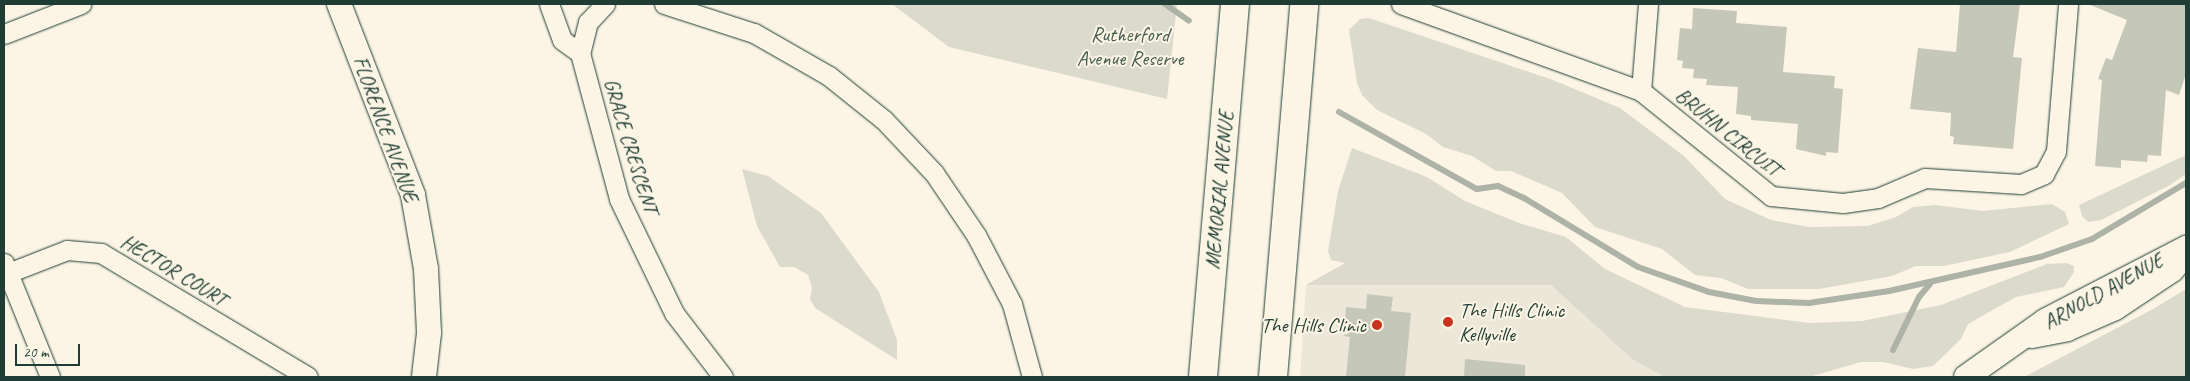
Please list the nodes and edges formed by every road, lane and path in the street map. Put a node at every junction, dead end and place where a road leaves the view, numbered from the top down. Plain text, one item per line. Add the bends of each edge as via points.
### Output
1 (81, 4) edge
2 (339, 4) edge
3 (549, 4) edge
4 (605, 4) edge
5 (664, 4) edge
6 (1235, 4) edge
7 (1304, 4) edge
8 (1401, 4) edge
9 (1648, 4) edge
10 (2068, 4) edge
11 (4, 34) edge
12 (580, 53) junction
13 (1641, 90) junction
14 (2186, 248) edge
15 (2186, 254) edge
16 (6, 268) edge
17 (2022, 338) junction
18 (50, 377) edge
19 (308, 377) edge
20 (424, 377) edge
21 (723, 377) edge
22 (1032, 377) edge
23 (1203, 377) edge
24 (1273, 377) edge
25 (1966, 377) edge

1 - 11 street
2 - 20 street, FLORENCE AVENUE via 413,196 426,269 429,334
3 - 12 street via 562,40
4 - 12 street, GRACE CRESCENT via 588,22
5 - 22 street via 754,33 829,76 884,120 934,173 976,235 1012,304
6 - 23 main road, MEMORIAL AVENUE
7 - 24 main road
8 - 13 street, BRUHN CIRCUIT
9 - 13 street
10 - 13 street, BRUHN CIRCUIT via 2056,151 2049,168 2029,183 1925,178 1860,203 1780,198 1754,186
12 - 21 street, GRACE CRESCENT via 619,199 637,242 674,313
14 - 17 street, ARNOLD AVENUE via 2060,312
15 - 17 street, ARNOLD AVENUE via 2172,270 2115,308 2067,328
16 - 18 street
16 - 19 street, HECTOR COURT via 67,250 101,253
17 - 25 street, ARNOLD AVENUE

